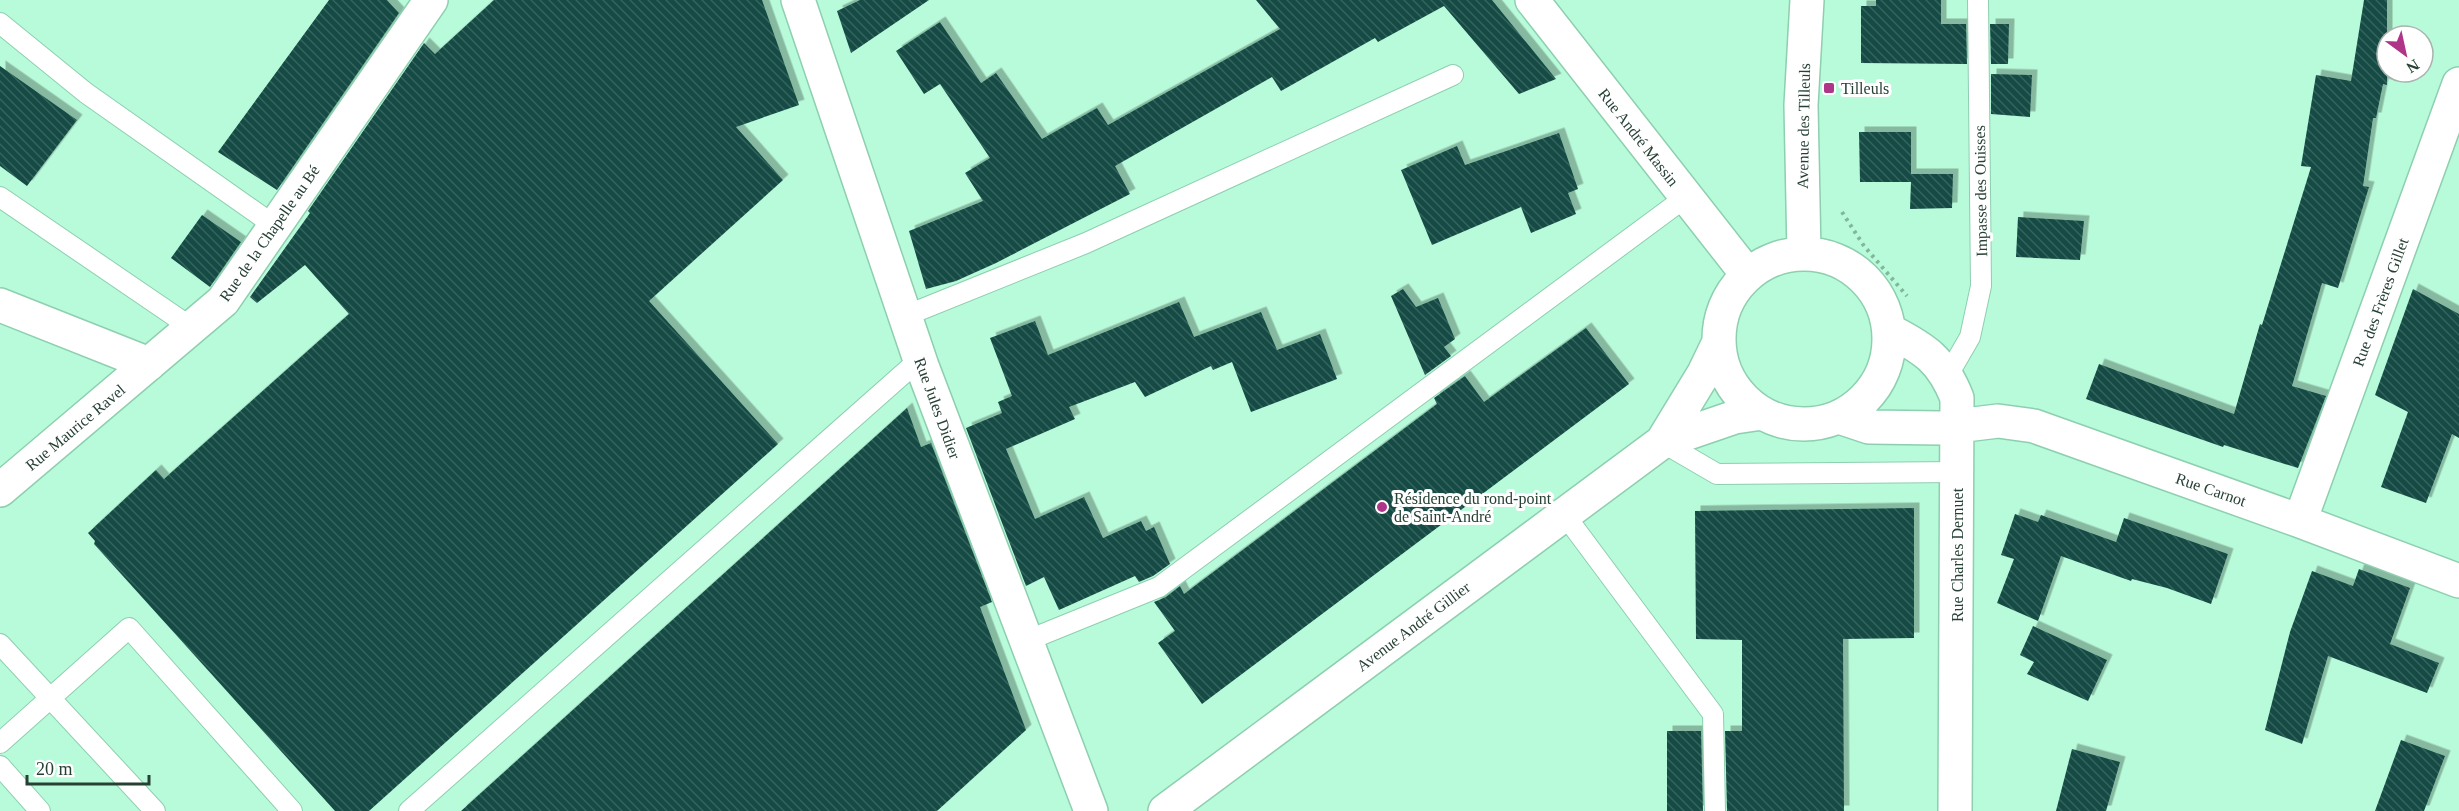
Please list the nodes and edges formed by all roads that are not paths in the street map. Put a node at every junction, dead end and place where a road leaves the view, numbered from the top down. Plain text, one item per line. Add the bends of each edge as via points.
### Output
1 (431, 0) edge
2 (798, 0) edge
3 (1532, 0) edge
4 (1807, 0) edge
5 (1978, 0) edge
6 (0, 23) edge
7 (1453, 75) dead end
8 (2459, 84) edge
9 (0, 197) edge
10 (1686, 197) junction
11 (275, 226) junction
12 (1804, 253) junction
13 (1747, 274) junction
14 (0, 305) edge
15 (905, 316) junction
16 (192, 328) junction
17 (1890, 331) junction
18 (1718, 344) junction
19 (920, 359) junction
20 (149, 364) junction
21 (1948, 375) junction
22 (1762, 413) junction
23 (1839, 417) junction
24 (1958, 425) junction
25 (1662, 442) junction
26 (1958, 472) junction
27 (0, 490) edge
28 (1564, 514) junction
29 (2300, 521) junction
30 (2459, 581) edge
31 (1026, 641) junction
32 (0, 644) edge
33 (51, 698) junction
34 (0, 743) edge
35 (0, 766) edge
36 (40, 811) edge
37 (155, 811) edge
38 (292, 811) edge
39 (409, 811) edge
40 (1091, 811) edge
41 (1165, 811) edge
42 (1715, 811) edge
43 (1955, 811) edge

1 - 11 street, Rue de la Chapelle au Bé
2 - 15 street, Rue Jules Didier
3 - 10 street, Rue André Massin
4 - 12 street, Avenue des Tilleuls via 1801,105
5 - 21 lane, Impasse des Ouisses via 1981,286 1971,337
6 - 11 lane via 86,93
7 - 15 lane via 1086,243
8 - 29 street, Rue des Frères Gillet
9 - 16 lane
10 - 13 street, Rue André Massin
10 - 31 lane via 1159,587
11 - 16 street, Rue de la Chapelle au Bé via 223,301
12 - 13 street via 1773,258
12 - 17 street via 1825,255 1862,275 1885,310
13 - 18 street via 1730,294 1720,318
14 - 20 street
15 - 19 street, Rue Jules Didier
16 - 20 street, Rue Maurice Ravel
17 - 21 street, Rue Charles Dernuet via 1916,344
17 - 23 street via 1882,373 1872,391
18 - 22 street via 1731,384
18 - 25 street, Avenue André Gillier
19 - 31 street, Rue Jules Didier
19 - 39 lane
20 - 27 street, Rue Maurice Ravel
21 - 24 street, Rue Charles Dernuet via 1957,398
22 - 23 street via 1800,424
22 - 25 street, Avenue André Gillier via 1735,417
23 - 24 street, Rue Carnot via 1869,428
24 - 26 street, Rue Charles Dernuet
24 - 29 street, Rue Carnot via 1998,421 2034,426
25 - 26 lane via 1717,474
25 - 28 street, Avenue André Gillier
26 - 43 street, Rue Charles Dernuet
28 - 41 street, Avenue André Gillier
28 - 42 lane via 1713,714
29 - 30 street, Rue Carnot
31 - 40 street, Rue Jules Didier
32 - 33 lane
33 - 34 lane
33 - 37 lane
33 - 38 lane via 129,628
35 - 36 lane

